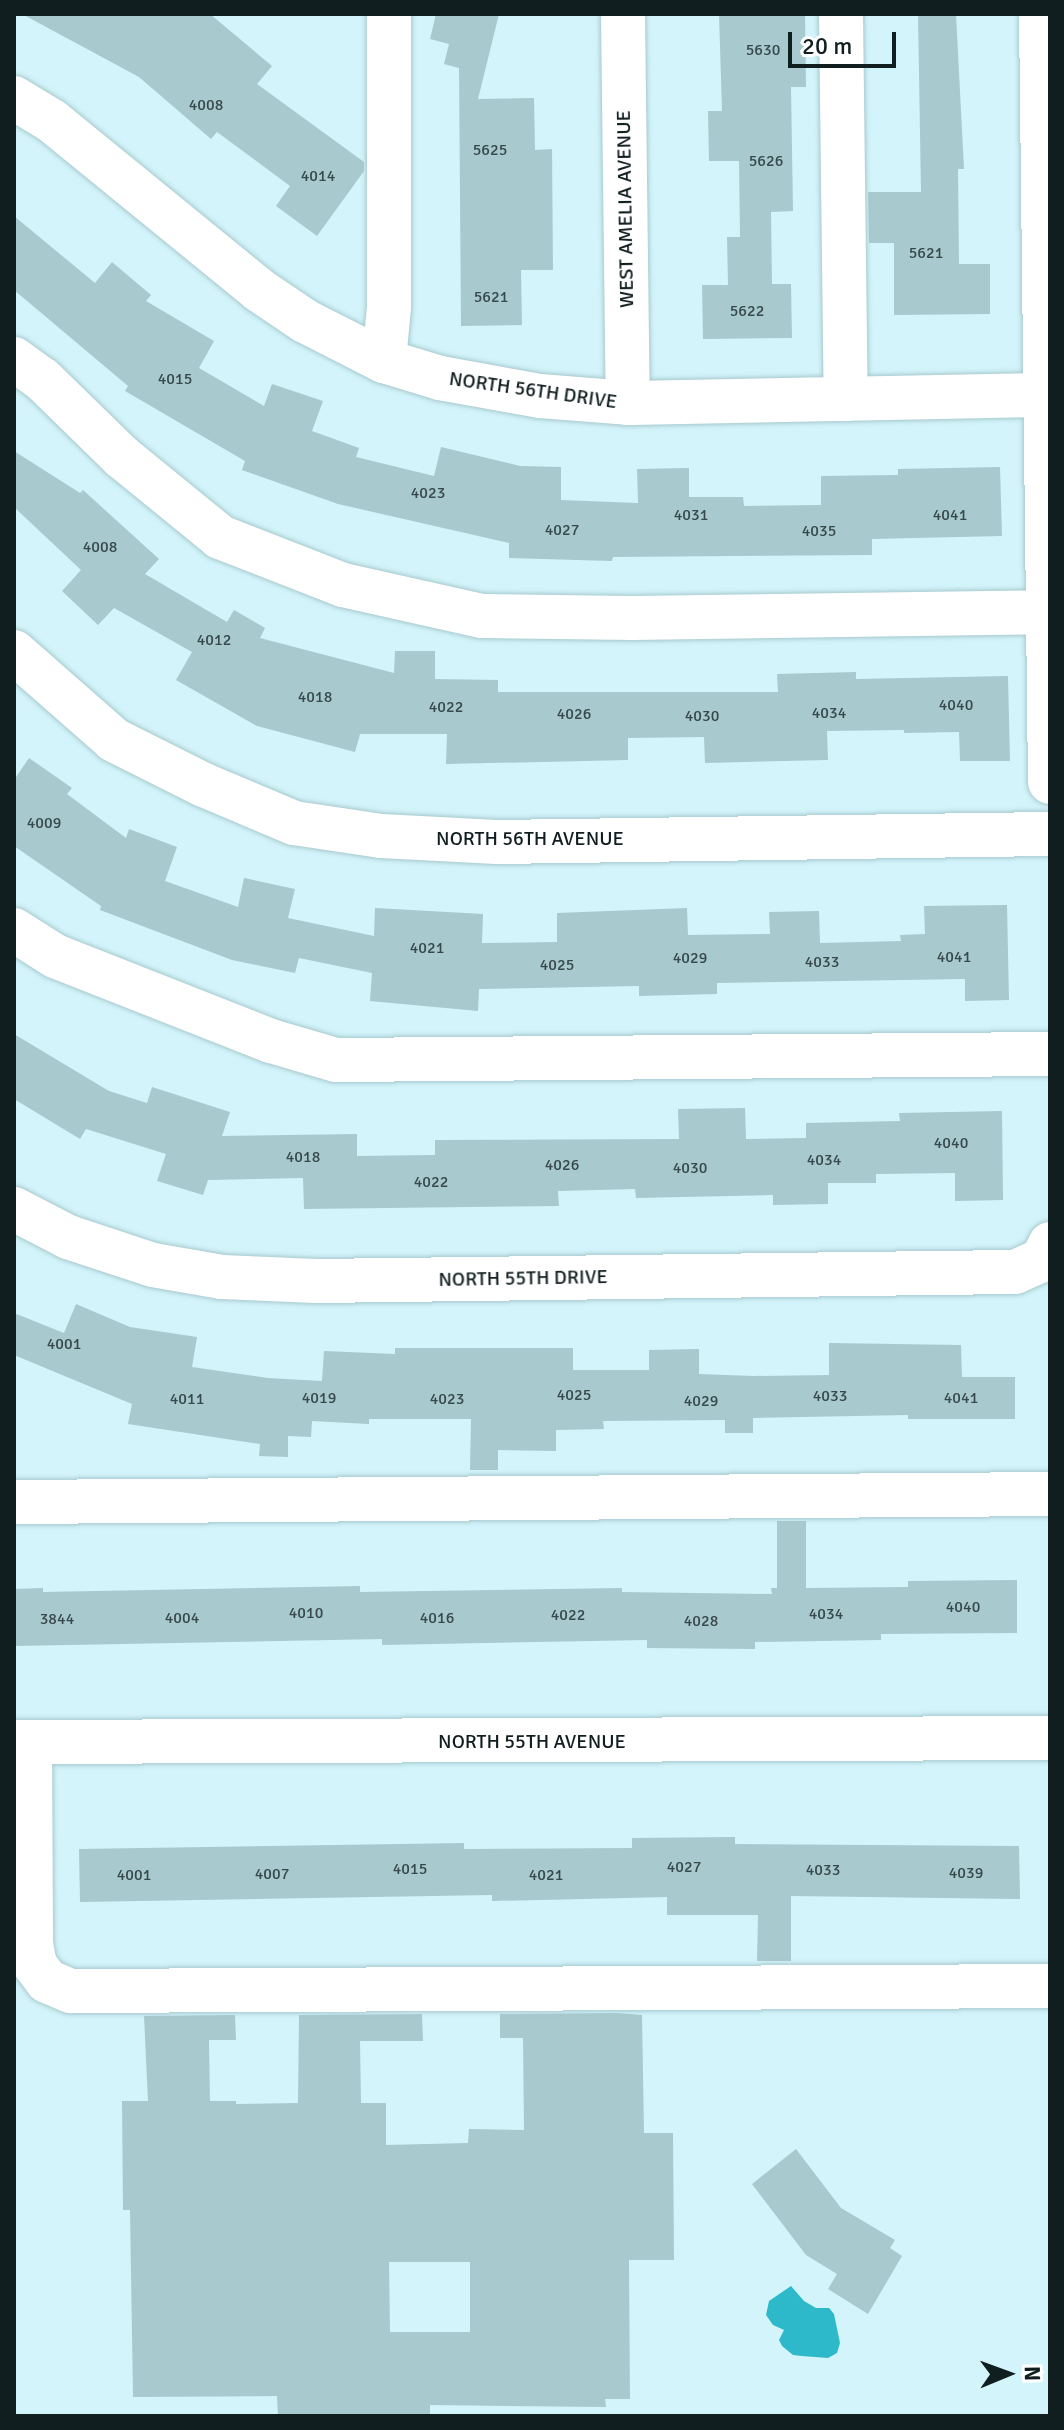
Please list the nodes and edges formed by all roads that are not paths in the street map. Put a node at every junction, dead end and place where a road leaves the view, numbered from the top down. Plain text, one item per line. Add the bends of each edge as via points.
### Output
1 (389, 14) edge
2 (623, 14) edge
3 (841, 14) edge
4 (1041, 14) edge
5 (14, 98) edge
6 (14, 359) edge
7 (384, 361) junction
8 (1044, 395) junction
9 (846, 399) junction
10 (628, 403) junction
11 (1048, 612) junction
12 (14, 652) edge
13 (1050, 782) edge
14 (1050, 834) edge
15 (14, 930) edge
16 (1050, 1054) edge
17 (14, 1209) edge
18 (1046, 1252) edge
19 (1050, 1494) edge
20 (14, 1502) edge
21 (1050, 1738) edge
22 (22, 1742) edge
23 (1050, 1986) edge

1 - 7 street via 389,307
2 - 10 street, WEST AMELIA AVENUE
3 - 9 street
4 - 8 street
5 - 7 street, NORTH 56TH DRIVE via 52,121 259,290 305,321
6 - 11 street via 220,537 343,585 482,616
7 - 10 street, NORTH 56TH DRIVE via 440,378 540,396
8 - 9 street, NORTH 56TH DRIVE
8 - 11 street
9 - 10 street, NORTH 56TH DRIVE
11 - 13 street
12 - 14 street, NORTH 56TH AVENUE via 114,740 294,823 381,836 497,842
15 - 16 street via 55,956 271,1041 336,1060
17 - 18 street, NORTH 55TH DRIVE via 68,1237 153,1265 238,1278 1015,1272
19 - 20 street
21 - 22 street, NORTH 55TH AVENUE
22 - 23 street via 35,1965 47,1981 71,1991

